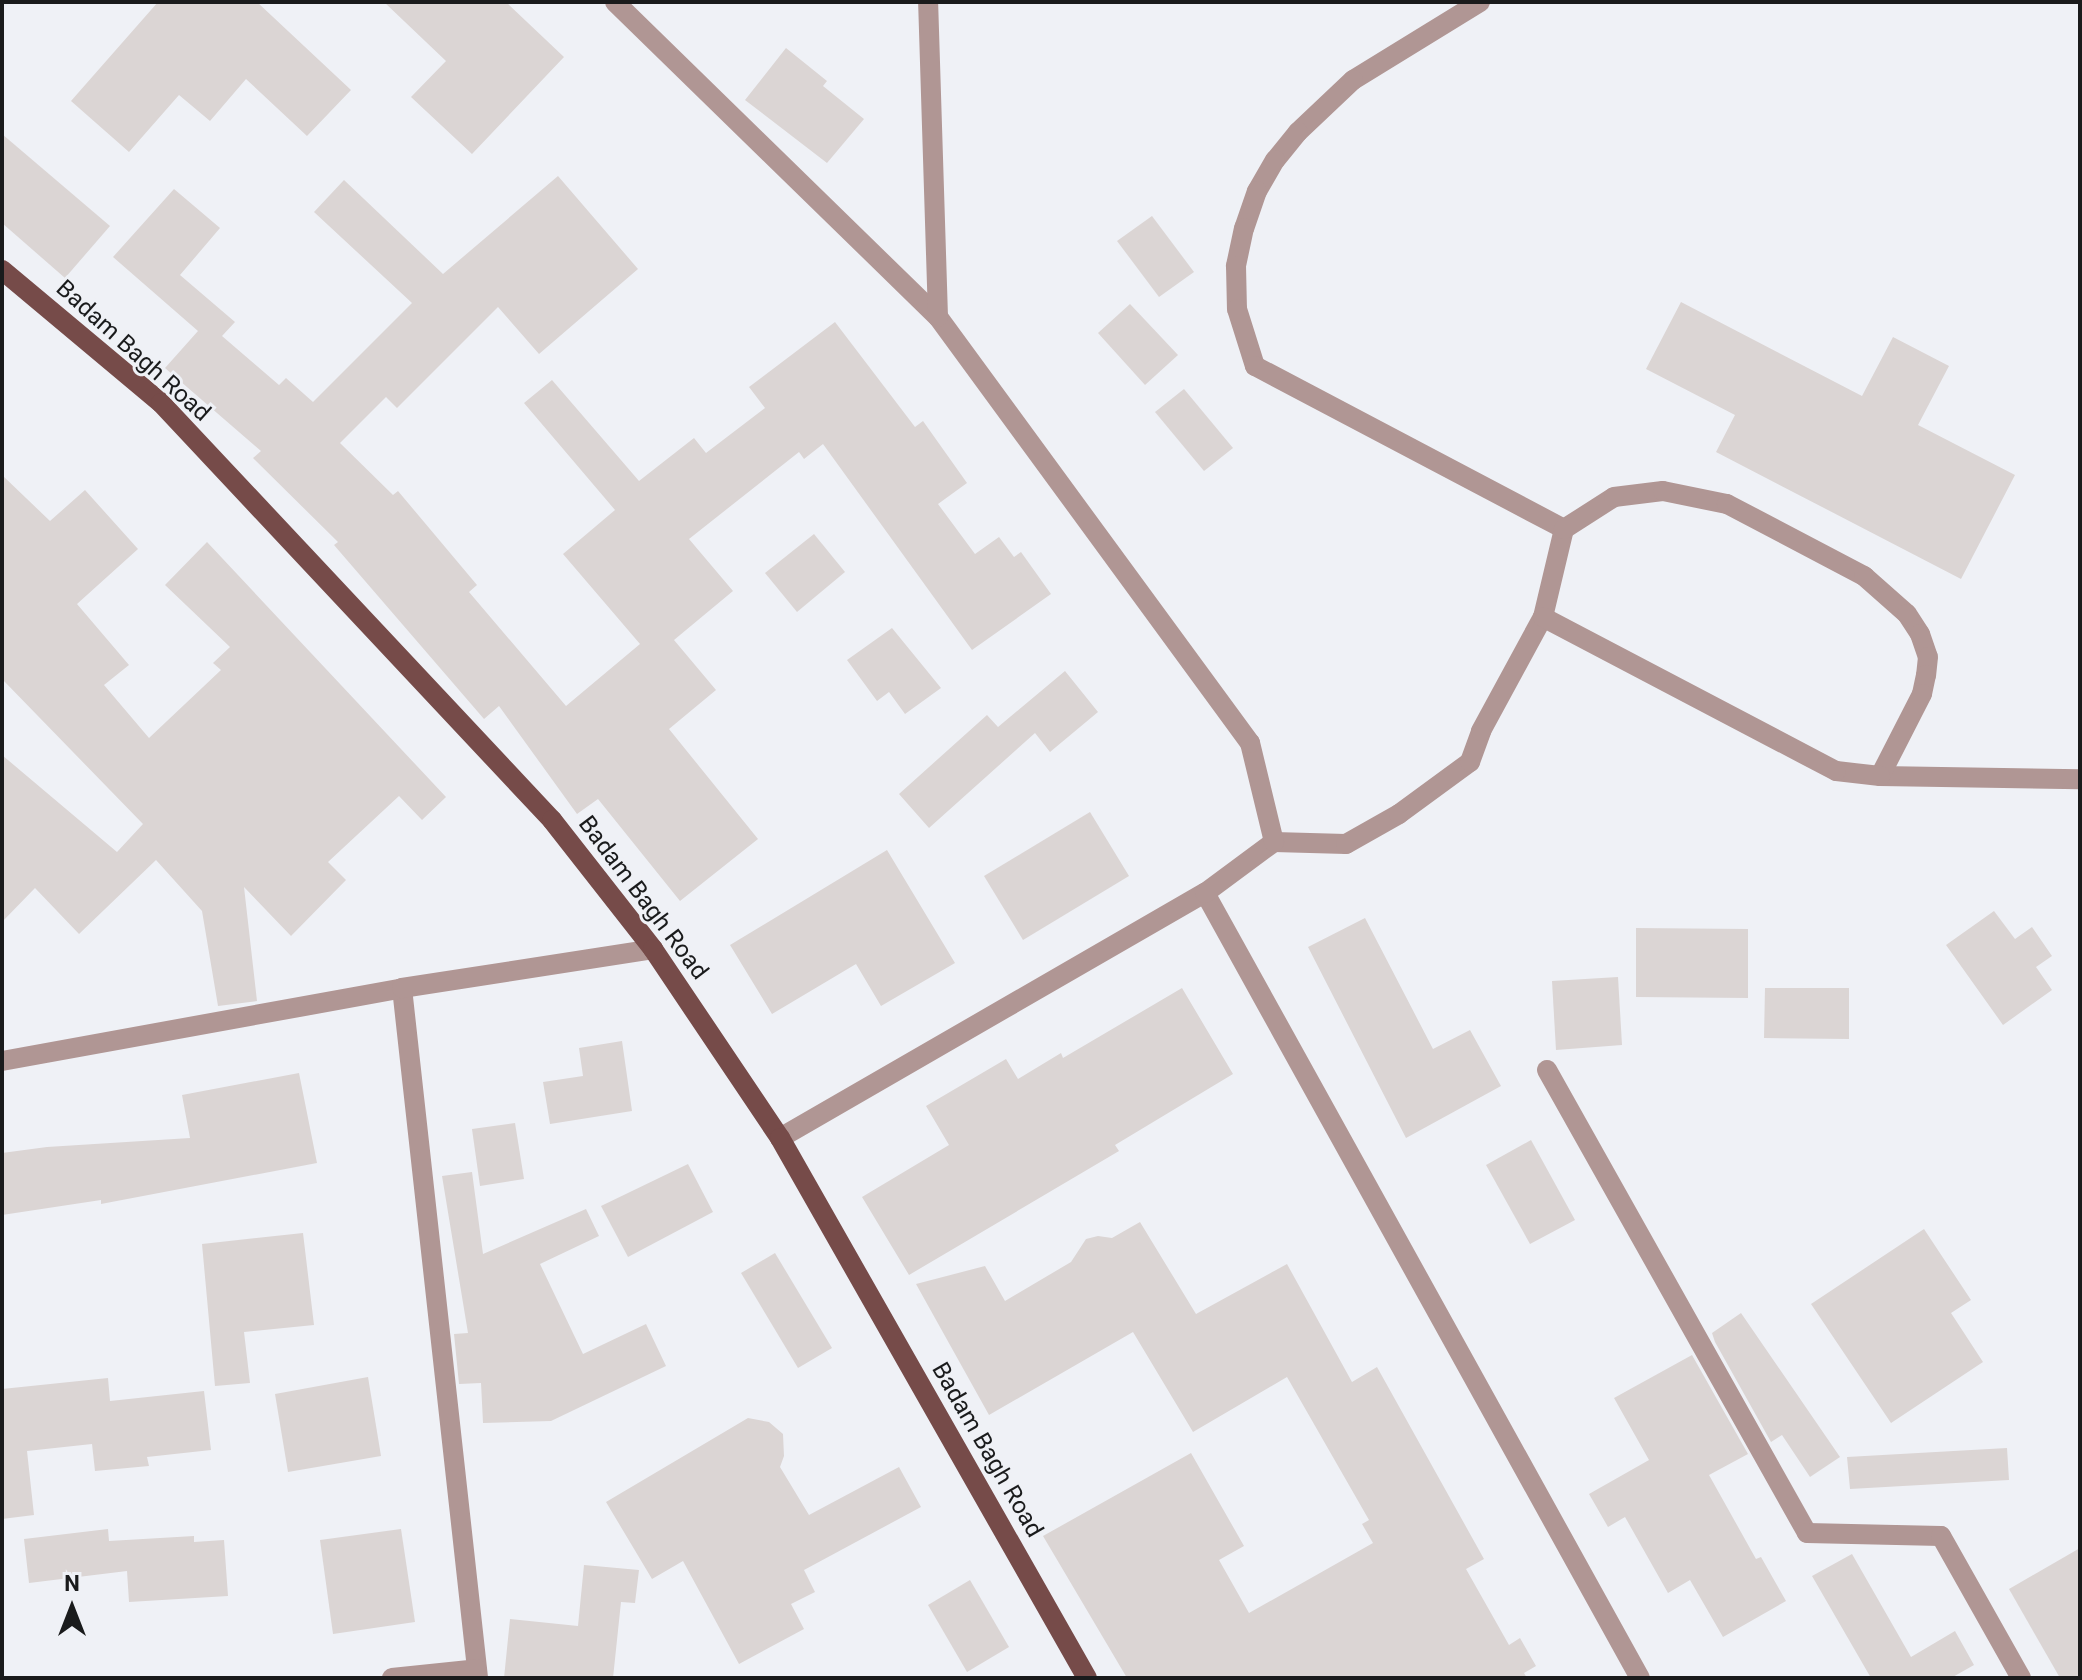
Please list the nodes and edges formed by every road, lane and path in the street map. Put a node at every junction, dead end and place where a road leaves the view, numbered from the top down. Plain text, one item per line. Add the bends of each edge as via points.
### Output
1 (615, 2) edge
2 (928, 2) edge
3 (1480, 2) edge
4 (2, 270) edge
5 (938, 317) junction
6 (1564, 529) junction
7 (1543, 617) junction
8 (1880, 776) junction
9 (2080, 779) edge
10 (1274, 842) junction
11 (1205, 893) junction
12 (653, 949) junction
13 (402, 988) junction
14 (5, 1057) edge
15 (1547, 1070) dead end
16 (780, 1138) junction
17 (477, 1673) edge
18 (392, 1678) edge
19 (1087, 1678) edge
20 (1640, 1678) edge
21 (2021, 1678) edge

1 - 5 street
2 - 5 street
3 - 6 street via 1353,80 1275,160 1244,228 1236,266 1237,309 1255,366
4 - 12 main road, Badam Bagh Road via 161,403 552,820
5 - 10 street via 1250,743
6 - 7 street
6 - 8 street via 1614,497 1663,491 1727,504 1864,576 1907,614 1928,657 1922,694
7 - 8 street via 1836,771
7 - 10 street via 1481,731 1470,762 1399,814 1346,844
8 - 9 street
10 - 11 street
11 - 16 street
11 - 20 street
12 - 13 street
12 - 16 main road, Badam Bagh Road
13 - 14 street
13 - 17 street
15 - 21 street via 1807,1533 1941,1536
16 - 19 main road, Badam Bagh Road
17 - 18 street

